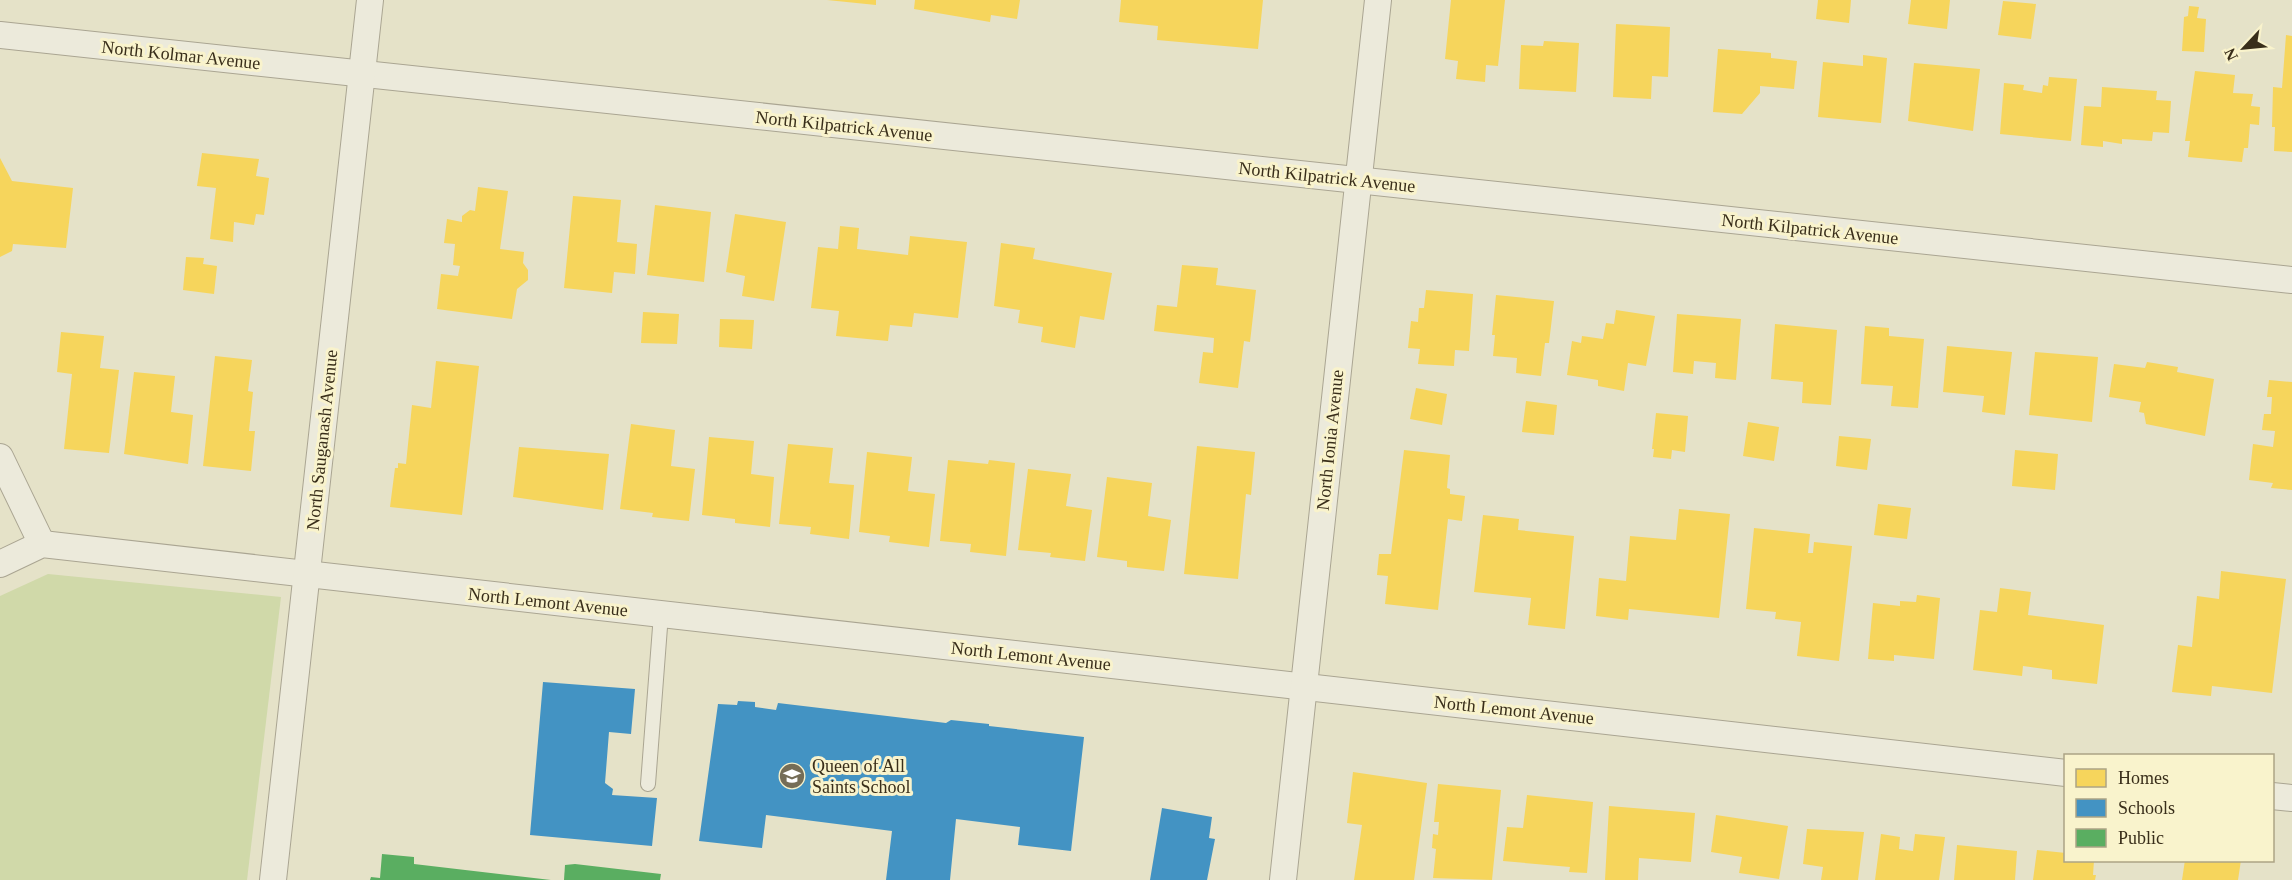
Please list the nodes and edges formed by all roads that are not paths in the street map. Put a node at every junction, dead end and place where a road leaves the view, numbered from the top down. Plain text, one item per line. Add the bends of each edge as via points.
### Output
1 (370, 0) edge
2 (1378, 0) edge
3 (0, 35) edge
4 (362, 75) junction
5 (1358, 180) junction
6 (2292, 280) edge
7 (0, 457) edge
8 (42, 544) junction
9 (0, 564) edge
10 (307, 574) junction
11 (661, 614) junction
12 (1304, 687) junction
13 (2064, 773) edge
14 (648, 784) dead end
15 (2274, 796) edge
16 (2292, 798) edge
17 (273, 880) edge
18 (1283, 880) edge

1 - 4 street, North Sauganash Avenue
2 - 5 street, North Ionia Avenue
3 - 4 street, North Kolmar Avenue
4 - 5 street, North Kilpatrick Avenue
4 - 10 street, North Sauganash Avenue
5 - 6 street, North Kilpatrick Avenue
5 - 12 street, North Ionia Avenue
7 - 8 street
8 - 9 street
8 - 10 street, North Lemont Avenue
10 - 11 street, North Lemont Avenue
10 - 17 street, North Sauganash Avenue
11 - 12 street, North Lemont Avenue
11 - 14 lane
12 - 13 street, North Lemont Avenue
12 - 18 street, North Ionia Avenue
15 - 16 street

